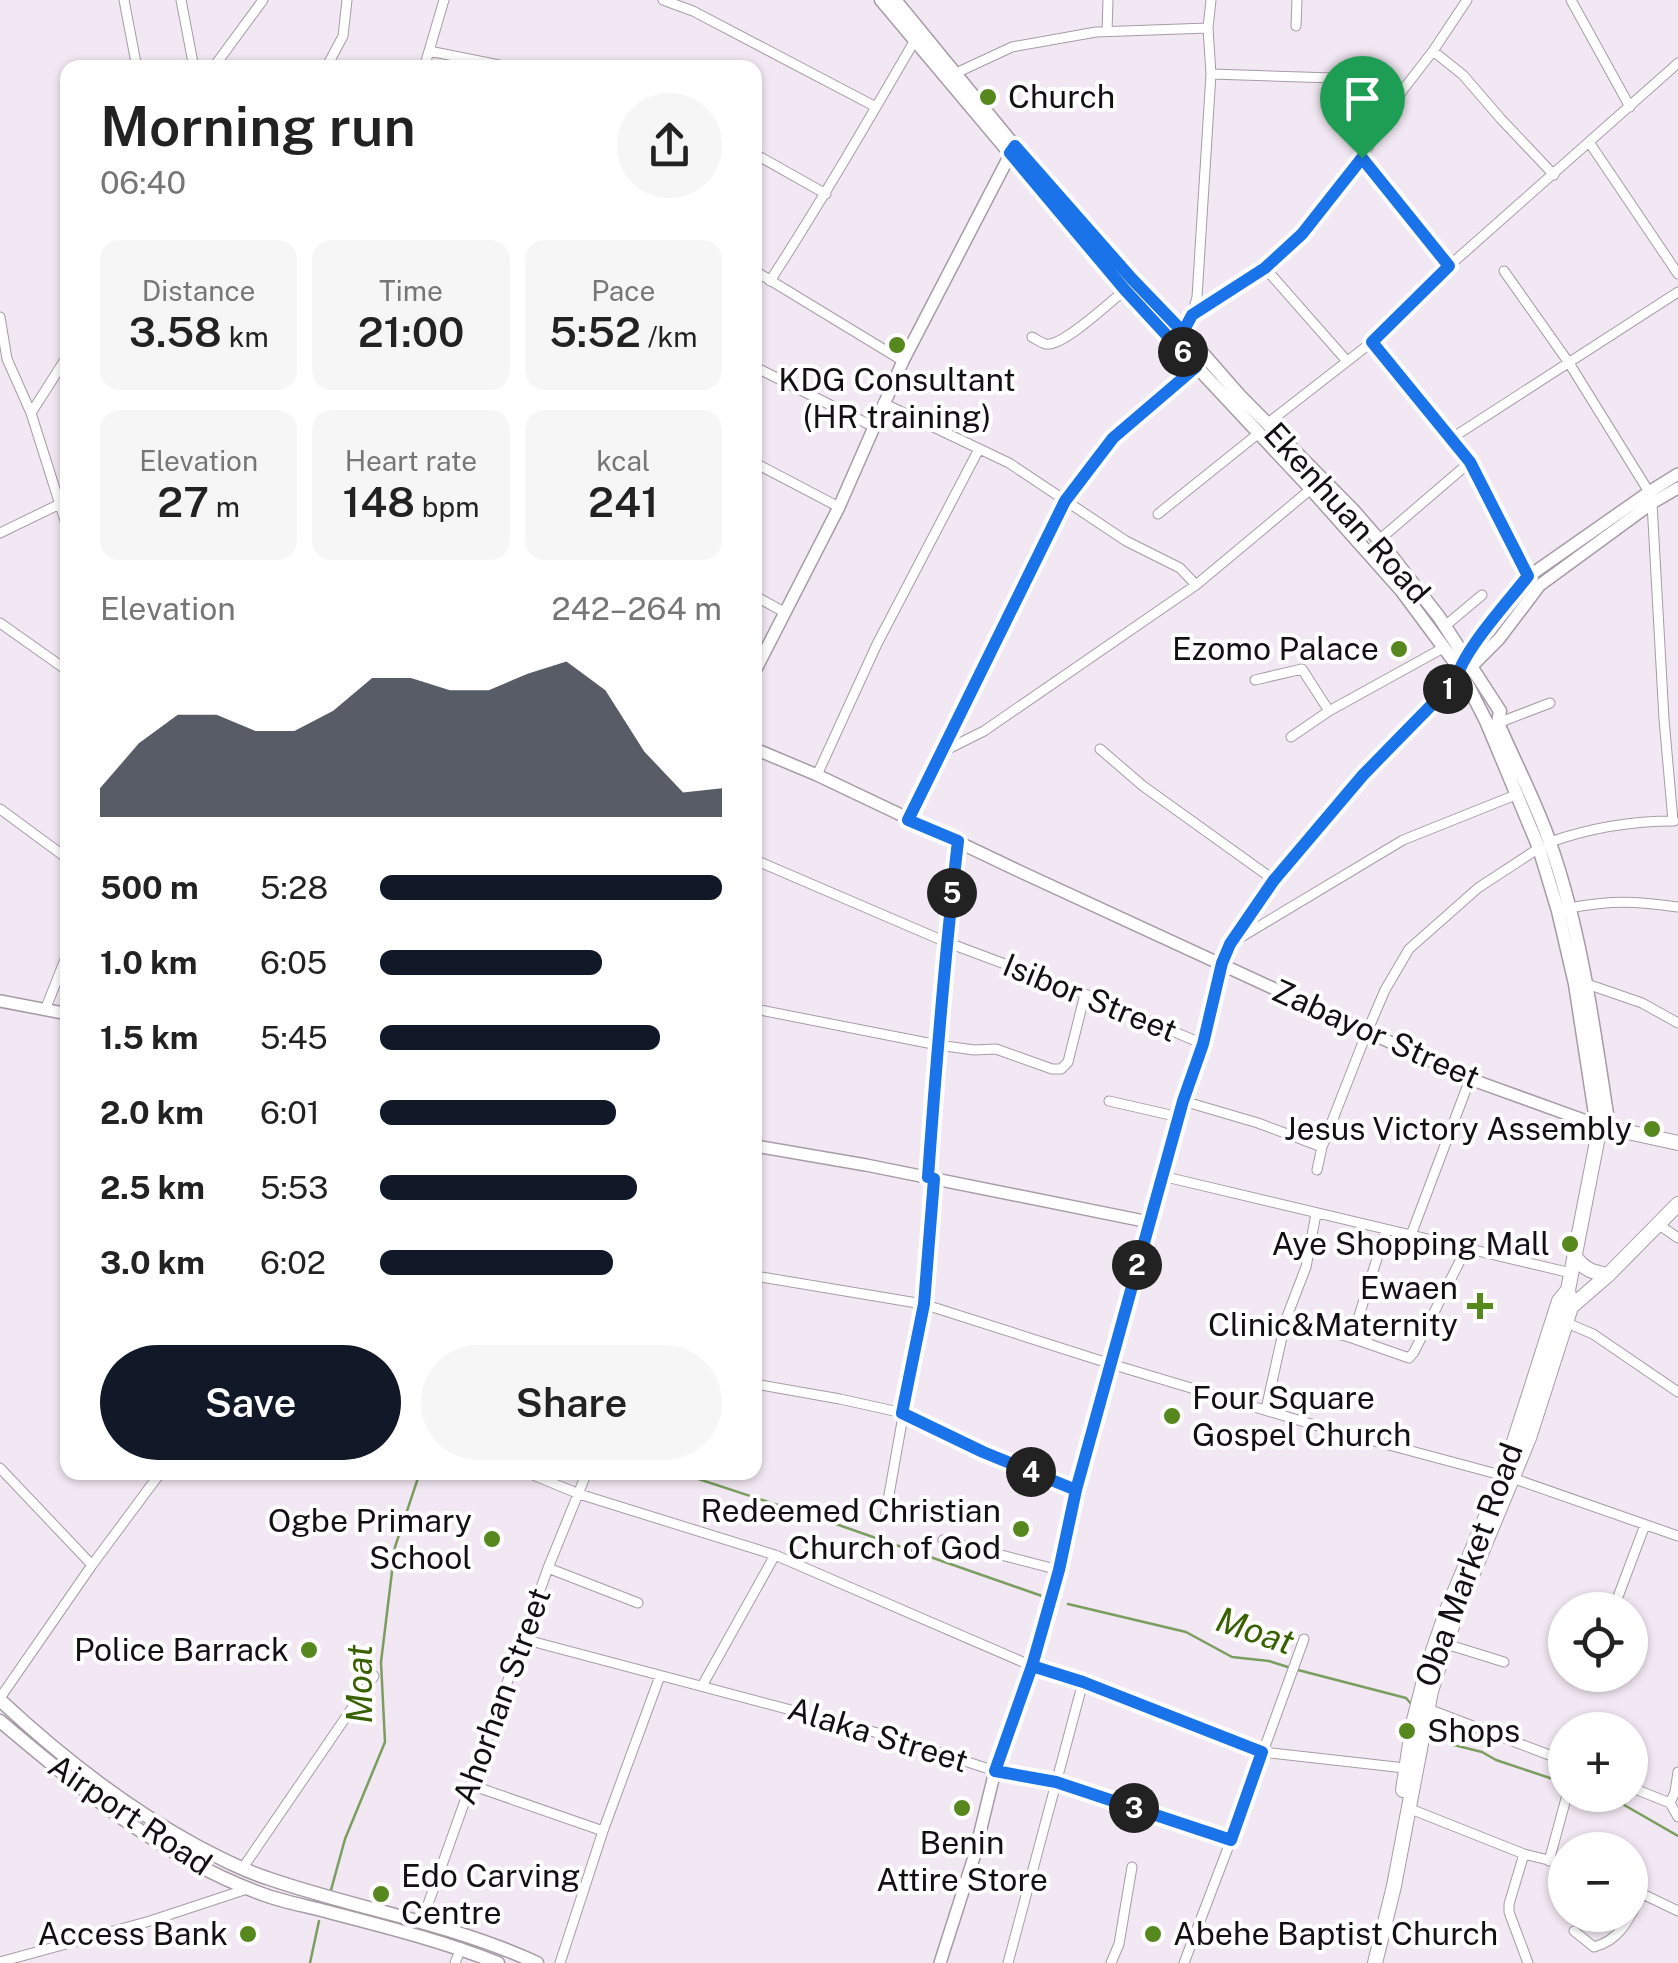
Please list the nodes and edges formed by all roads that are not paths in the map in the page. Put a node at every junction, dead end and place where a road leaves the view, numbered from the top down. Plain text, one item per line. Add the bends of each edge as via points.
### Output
1 (124, 0) edge
2 (181, 0) edge
3 (263, 0) edge
4 (348, 0) edge
5 (444, 0) edge
6 (663, 0) edge
7 (882, 0) edge
8 (895, 0) edge
9 (1108, 0) edge
10 (1212, 0) edge
11 (1298, 0) edge
12 (1570, 0) edge
13 (1461, 2) edge
14 (1296, 26) dead end
15 (1208, 28) junction
16 (1108, 32) junction
17 (915, 40) junction
18 (429, 51) junction
19 (1433, 51) junction
20 (135, 60) edge
21 (192, 60) edge
22 (219, 60) edge
23 (330, 60) edge
24 (426, 60) edge
25 (474, 60) edge
26 (1678, 63) edge
27 (956, 73) junction
28 (1211, 74) junction
29 (1402, 91) junction
30 (876, 107) junction
31 (1630, 108) junction
32 (1589, 142) junction
33 (1012, 150) junction
34 (762, 158) edge
35 (1362, 158) junction
36 (1554, 175) junction
37 (826, 194) junction
38 (1449, 266) junction
39 (1265, 268) junction
40 (1504, 271) dead end
41 (1678, 274) edge
42 (762, 276) edge
43 (770, 281) junction
44 (1125, 290) junction
45 (1678, 292) edge
46 (1192, 315) junction
47 (0, 317) edge
48 (1183, 332) junction
49 (1032, 336) dead end
50 (1372, 342) junction
51 (1346, 360) junction
52 (903, 361) junction
53 (1569, 363) junction
54 (1196, 367) junction
55 (60, 368) edge
56 (762, 371) edge
57 (883, 403) junction
58 (32, 413) junction
59 (874, 428) junction
60 (1264, 428) junction
61 (1452, 438) junction
62 (979, 449) junction
63 (1470, 462) junction
64 (762, 467) edge
65 (1678, 474) edge
66 (1678, 488) edge
67 (1312, 489) junction
68 (60, 491) edge
69 (1651, 497) junction
70 (1065, 501) junction
71 (60, 504) edge
72 (839, 507) junction
73 (1158, 514) dead end
74 (0, 533) edge
75 (1378, 540) junction
76 (1528, 576) junction
77 (1196, 585) junction
78 (1482, 595) dead end
79 (762, 600) edge
80 (784, 612) junction
81 (0, 623) edge
82 (1445, 626) junction
83 (1444, 647) junction
84 (762, 658) edge
85 (60, 664) edge
86 (1463, 670) junction
87 (1255, 680) dead end
88 (1550, 703) dead end
89 (1329, 711) junction
90 (1678, 718) edge
91 (1664, 720) junction
92 (1498, 723) junction
93 (1292, 737) dead end
94 (1100, 750) dead end
95 (943, 751) junction
96 (762, 753) edge
97 (817, 776) junction
98 (1518, 794) junction
99 (0, 808) edge
100 (908, 820) junction
101 (1675, 822) edge
102 (958, 841) junction
103 (1544, 845) junction
104 (60, 853) edge
105 (762, 863) edge
106 (1274, 880) junction
107 (1678, 907) edge
108 (1570, 908) junction
109 (946, 942) junction
110 (1230, 944) junction
111 (1222, 963) junction
112 (60, 973) edge
113 (1587, 984) junction
114 (1084, 994) junction
115 (0, 1001) edge
116 (46, 1010) junction
117 (762, 1010) edge
118 (60, 1013) edge
119 (1678, 1023) edge
120 (1367, 1032) junction
121 (1203, 1044) junction
122 (938, 1045) junction
123 (1470, 1078) junction
124 (1109, 1101) dead end
125 (1183, 1101) junction
126 (1179, 1116) junction
127 (1600, 1126) junction
128 (1678, 1144) edge
129 (762, 1147) edge
130 (1322, 1148) junction
131 (1317, 1170) dead end
132 (1162, 1176) junction
133 (931, 1178) junction
134 (1678, 1204) edge
135 (1316, 1214) junction
136 (1149, 1222) junction
137 (1658, 1224) junction
138 (1386, 1230) junction
139 (1411, 1235) junction
140 (1678, 1238) edge
141 (1466, 1247) junction
142 (1575, 1256) junction
143 (1571, 1273) junction
144 (1608, 1275) junction
145 (762, 1277) edge
146 (1568, 1290) junction
147 (924, 1304) junction
148 (1572, 1306) junction
149 (1286, 1319) junction
150 (1567, 1322) junction
151 (1352, 1338) junction
152 (1111, 1364) junction
153 (762, 1385) edge
154 (1678, 1392) edge
155 (1266, 1409) junction
156 (902, 1413) junction
157 (0, 1468) edge
158 (1507, 1477) junction
159 (155, 1480) edge
160 (545, 1480) edge
161 (584, 1480) edge
162 (1076, 1490) junction
163 (579, 1494) junction
164 (885, 1517) dead end
165 (1646, 1525) junction
166 (1678, 1536) edge
167 (943, 1540) dead end
168 (775, 1555) junction
169 (92, 1564) junction
170 (548, 1568) junction
171 (1059, 1570) junction
172 (1620, 1592) edge
173 (638, 1602) dead end
174 (523, 1638) junction
175 (1304, 1639) dead end
176 (1446, 1644) junction
177 (1504, 1662) dead end
178 (1032, 1666) junction
179 (374, 1676) dead end
180 (660, 1676) junction
181 (1083, 1682) junction
182 (702, 1686) junction
183 (0, 1699) edge
184 (1428, 1709) junction
185 (0, 1721) edge
186 (1262, 1752) junction
187 (1548, 1755) edge
188 (1405, 1768) junction
189 (995, 1771) junction
190 (1678, 1772) edge
191 (1056, 1782) junction
192 (471, 1785) junction
193 (1648, 1794) edge
194 (1670, 1803) junction
195 (1408, 1808) junction
196 (1678, 1817) edge
197 (603, 1831) junction
198 (1231, 1840) junction
199 (1524, 1854) junction
200 (1548, 1861) edge
201 (1132, 1868) dead end
202 (242, 1869) junction
203 (257, 1875) junction
204 (249, 1888) junction
205 (1648, 1897) edge
206 (1678, 1911) edge
207 (422, 1922) junction
208 (1576, 1932) edge
209 (1620, 1932) edge
210 (461, 1948) junction
211 (0, 1962) edge
212 (455, 1963) edge
213 (498, 1963) edge
214 (538, 1963) edge
215 (560, 1963) edge
216 (940, 1963) edge
217 (1008, 1963) edge
218 (1111, 1963) edge
219 (1184, 1963) edge
220 (1365, 1963) edge
221 (1374, 1963) edge
222 (1528, 1963) edge

1 - 20 street
2 - 21 street
3 - 22 street
4 - 23 street via 343,36
5 - 18 street
6 - 30 street
7 - 17 main road, Ekenhuan Road
8 - 27 main road, Ekenhuan Road
9 - 16 street
10 - 15 street
11 - 14 street
12 - 31 street
13 - 19 street
15 - 16 street
15 - 28 street
16 - 27 street via 1012,47
17 - 30 street
17 - 33 main road, Ekenhuan Road
18 - 24 street
18 - 25 street
19 - 29 street
19 - 36 street
26 - 31 street
27 - 33 main road, Ekenhuan Road
28 - 29 street via 1333,78
28 - 46 street
29 - 35 street
30 - 37 street
31 - 32 street
32 - 36 street
32 - 41 street
33 - 44 main road, Ekenhuan Road
33 - 48 main road, Ekenhuan Road
33 - 52 street
34 - 37 street
35 - 38 street
35 - 39 street via 1302,234
36 - 38 street
37 - 43 street
38 - 50 street
39 - 46 street
39 - 51 street
40 - 53 street
42 - 43 street
43 - 52 street
44 - 49 street via 1057,342
44 - 54 main road, Ekenhuan Road
45 - 53 street
46 - 48 street
47 - 58 street via 7,359
48 - 60 main road, Ekenhuan Road
50 - 51 street
50 - 61 street
51 - 60 street
52 - 57 street
53 - 61 street
53 - 69 street
54 - 60 main road, Ekenhuan Road
54 - 70 street via 1113,438
55 - 58 street
56 - 59 street
57 - 59 street
57 - 62 street
58 - 68 street
59 - 72 street
60 - 67 main road, Ekenhuan Road
60 - 73 street
60 - 75 main road, Ekenhuan Road
61 - 63 street
62 - 70 street
62 - 97 street
63 - 75 street
63 - 76 street
64 - 72 street
65 - 69 street
66 - 69 street
67 - 77 street
67 - 83 main road, Ekenhuan Road
69 - 76 street
69 - 86 street via 1540,585 1499,638
69 - 91 street
70 - 77 street via 1180,568
70 - 95 street
71 - 74 street
72 - 80 street
75 - 82 main road, Ekenhuan Road
76 - 86 street
77 - 95 street via 984,731
78 - 82 street
79 - 80 street
80 - 84 street
81 - 85 street
82 - 86 main road, Ekenhuan Road
83 - 86 main road, Ekenhuan Road
83 - 89 street
86 - 92 main road, Ekenhuan Road via 1500,711
86 - 98 main road, Ekenhuan Road
86 - 106 street
87 - 89 street via 1302,670
88 - 92 street
89 - 93 street
90 - 91 street
91 - 101 street
92 - 103 main road, Ekenhuan Road
94 - 106 street
95 - 100 street
96 - 97 street, Zabayor Street
97 - 100 street, Zabayor Street
98 - 103 main road, Ekenhuan Road
98 - 110 street via 1402,840
99 - 104 street
100 - 102 street, Zabayor Street
101 - 103 street via 1637,822
102 - 109 street
102 - 111 street, Zabayor Street
103 - 108 main road, Ekenhuan Road
103 - 120 street via 1478,888 1409,950
103 - 127 main road, Ekenhuan Road
105 - 109 street, Isibor Street
106 - 110 street
107 - 108 street via 1605,901
108 - 113 main road, Ekenhuan Road
109 - 114 street, Isibor Street
109 - 122 street
110 - 111 street
111 - 120 street, Zabayor Street
111 - 121 street
112 - 116 street
113 - 119 street
113 - 127 main road, Ekenhuan Road via 1606,1114
114 - 121 street, Isibor Street
114 - 122 street via 1061,1069 996,1050
115 - 116 street
116 - 118 street
117 - 122 street
120 - 123 street, Zabayor Street
120 - 130 street
121 - 125 street
122 - 133 street
123 - 127 street, Zabayor Street
123 - 139 street
124 - 126 street
125 - 126 street
125 - 130 street
126 - 132 street
127 - 128 main road, Zabayor Street
127 - 142 main road, Ekenhuan Road
129 - 133 street
130 - 131 street
132 - 135 street
132 - 136 street
133 - 136 street
133 - 147 street
134 - 137 main road
135 - 138 street
135 - 149 street
136 - 152 street
137 - 140 street
137 - 144 main road
138 - 139 street
138 - 151 street
139 - 141 street
141 - 143 street
141 - 151 street via 1408,1358
142 - 143 main road, Ekenhuan Road
142 - 144 main road via 1583,1268
143 - 146 main road, Ekenhuan Road
144 - 148 main road
145 - 147 street
146 - 148 main road, Ekenhuan Road
146 - 158 main road, Oba Market Road
147 - 152 street
147 - 156 street
148 - 150 main road, Oba Market Road
149 - 151 street
149 - 155 street
150 - 154 street
150 - 158 main road, Oba Market Road via 1529,1438
152 - 155 street
152 - 162 street
153 - 156 street
155 - 158 street
156 - 162 street
156 - 164 street
157 - 169 street
158 - 165 street
158 - 176 main road, Oba Market Road
158 - 188 main road, Oba Market Road via 1440,1628
159 - 169 street
160 - 163 street
161 - 163 street, Ahorhan Street
162 - 171 street
163 - 168 street
163 - 170 street, Ahorhan Street
165 - 166 street
165 - 172 street
167 - 171 street
168 - 178 street
168 - 182 street
169 - 183 street
170 - 173 street
170 - 174 street, Ahorhan Street
171 - 178 street
174 - 180 street, Alaka Street
174 - 192 street, Ahorhan Street
175 - 186 street
176 - 177 street
176 - 184 main road, Oba Market Road
178 - 181 street
178 - 189 street
179 - 202 street
180 - 182 street, Alaka Street
180 - 197 street
181 - 186 street
181 - 191 street
182 - 189 street, Alaka Street
183 - 202 main road, Airport Road via 119,1799
184 - 187 street
184 - 195 main road, Oba Market Road
185 - 204 main road, Airport Road via 124,1818
186 - 188 street
186 - 198 street
188 - 220 main road, Oba Market Road
189 - 191 street, Alaka Street
189 - 216 street
190 - 194 street
191 - 198 street, Alaka Street
191 - 217 street
192 - 197 street
192 - 207 street, Ahorhan Street
193 - 194 street
194 - 196 street
195 - 199 street
195 - 221 main road, Oba Market Road
197 - 215 street
198 - 219 street
199 - 200 street
199 - 222 street via 1508,1912
201 - 218 street
202 - 203 main road, Airport Road
203 - 204 street
203 - 207 main road, Airport Road
204 - 210 main road, Airport Road
204 - 211 street
205 - 206 street
207 - 214 main road, Airport Road
208 - 209 street via 1594,1947
210 - 212 street
210 - 213 main road, Airport Road

